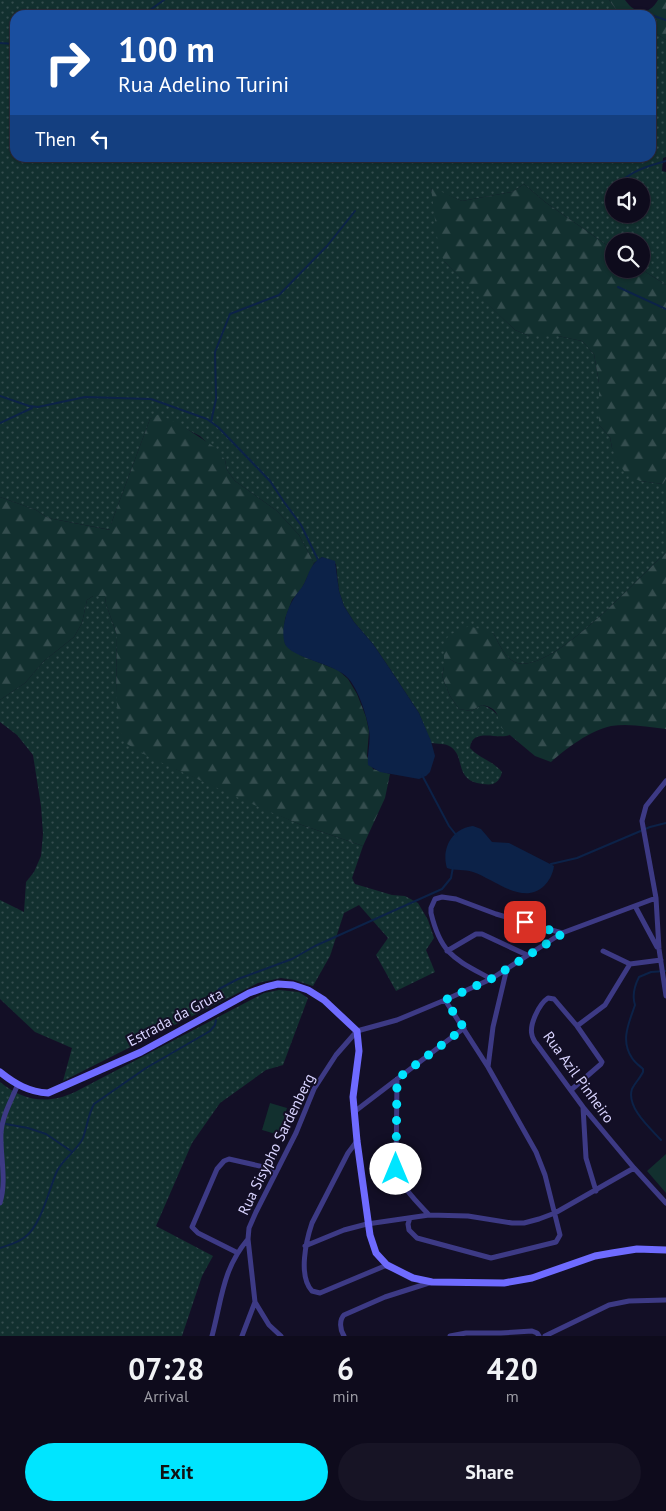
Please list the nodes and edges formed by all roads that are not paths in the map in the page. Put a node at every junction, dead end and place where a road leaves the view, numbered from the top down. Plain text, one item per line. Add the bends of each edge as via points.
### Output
1 (666, 781) edge
2 (656, 898) junction
3 (635, 906) junction
4 (562, 934) junction
5 (658, 949) junction
6 (447, 951) junction
7 (603, 951) dead end
8 (527, 955) junction
9 (661, 960) junction
10 (630, 964) junction
11 (508, 968) junction
12 (491, 979) junction
13 (666, 996) edge
14 (445, 1000) junction
15 (577, 1026) junction
16 (464, 1028) junction
17 (357, 1031) junction
18 (488, 1067) junction
19 (0, 1072) edge
20 (397, 1079) junction
21 (18, 1084) junction
22 (571, 1090) junction
23 (583, 1107) junction
24 (354, 1113) junction
25 (355, 1143) junction
26 (634, 1168) junction
27 (277, 1170) junction
28 (596, 1191) junction
29 (0, 1203) edge
30 (666, 1203) edge
31 (555, 1213) junction
32 (429, 1214) junction
33 (410, 1218) junction
34 (367, 1224) junction
35 (248, 1239) junction
36 (306, 1246) junction
37 (666, 1250) edge
38 (236, 1252) junction
39 (387, 1265) junction
40 (432, 1282) junction
41 (666, 1300) edge
42 (256, 1302) junction
43 (212, 1336) edge
44 (242, 1336) edge
45 (281, 1336) edge
46 (344, 1336) edge
47 (450, 1336) edge
48 (539, 1336) edge
49 (545, 1336) edge

1 - 2 street via 646,806 642,817
2 - 3 street
2 - 5 street
3 - 4 street
3 - 5 street
4 - 6 street via 442,897 436,899 431,913
4 - 8 street
5 - 9 street
6 - 8 street via 476,934 486,935
6 - 12 street
7 - 10 street
8 - 11 street
9 - 10 street
9 - 13 street
10 - 15 street, Rua Azil Pinheiro via 605,1004
11 - 12 street
11 - 18 street via 493,1027
12 - 14 street
14 - 16 street
14 - 17 street via 397,1020
15 - 22 street via 602,1062
15 - 22 street, Rua Azil Pinheiro via 554,999 548,998 543,1002 532,1028 536,1043
16 - 18 street
16 - 20 street
17 - 21 main road, Estrada da Gruta via 324,1000 293,985 278,984 249,993 141,1052 58,1090 37,1092
17 - 24 main road via 359,1052 353,1090
17 - 27 street, Rua Sisypho Sardenberg via 317,1084
18 - 31 street via 536,1152
19 - 21 main road, Estrada da Gruta
20 - 24 street
20 - 32 street via 396,1169 411,1196
21 - 29 street via 1,1133 3,1183
22 - 23 street, Rua Azil Pinheiro
23 - 26 street, Rua Azil Pinheiro
23 - 28 street via 586,1158
24 - 25 main road
25 - 34 main road
25 - 36 street via 312,1223
26 - 28 street
26 - 30 street, Rua Azil Pinheiro
27 - 35 street, Rua Sisypho Sardenberg via 249,1228
27 - 38 street via 229,1159 217,1169 192,1227
28 - 31 street
31 - 32 street via 524,1223
31 - 33 street via 560,1235 556,1242 492,1258 418,1238 409,1230
32 - 33 street
33 - 34 street
34 - 36 street
34 - 39 main road via 372,1245
35 - 38 street
35 - 42 street, Rua Sisypho Sardenberg
36 - 39 street via 304,1258 308,1284 316,1292 324,1292
37 - 40 main road via 637,1249 604,1255 504,1284
38 - 43 street via 222,1285
39 - 40 main road via 413,1278
40 - 46 street via 344,1315 341,1319
41 - 49 street via 609,1305
42 - 44 street, Rua Sisypho Sardenberg
42 - 45 street via 269,1325
47 - 48 street via 532,1330

